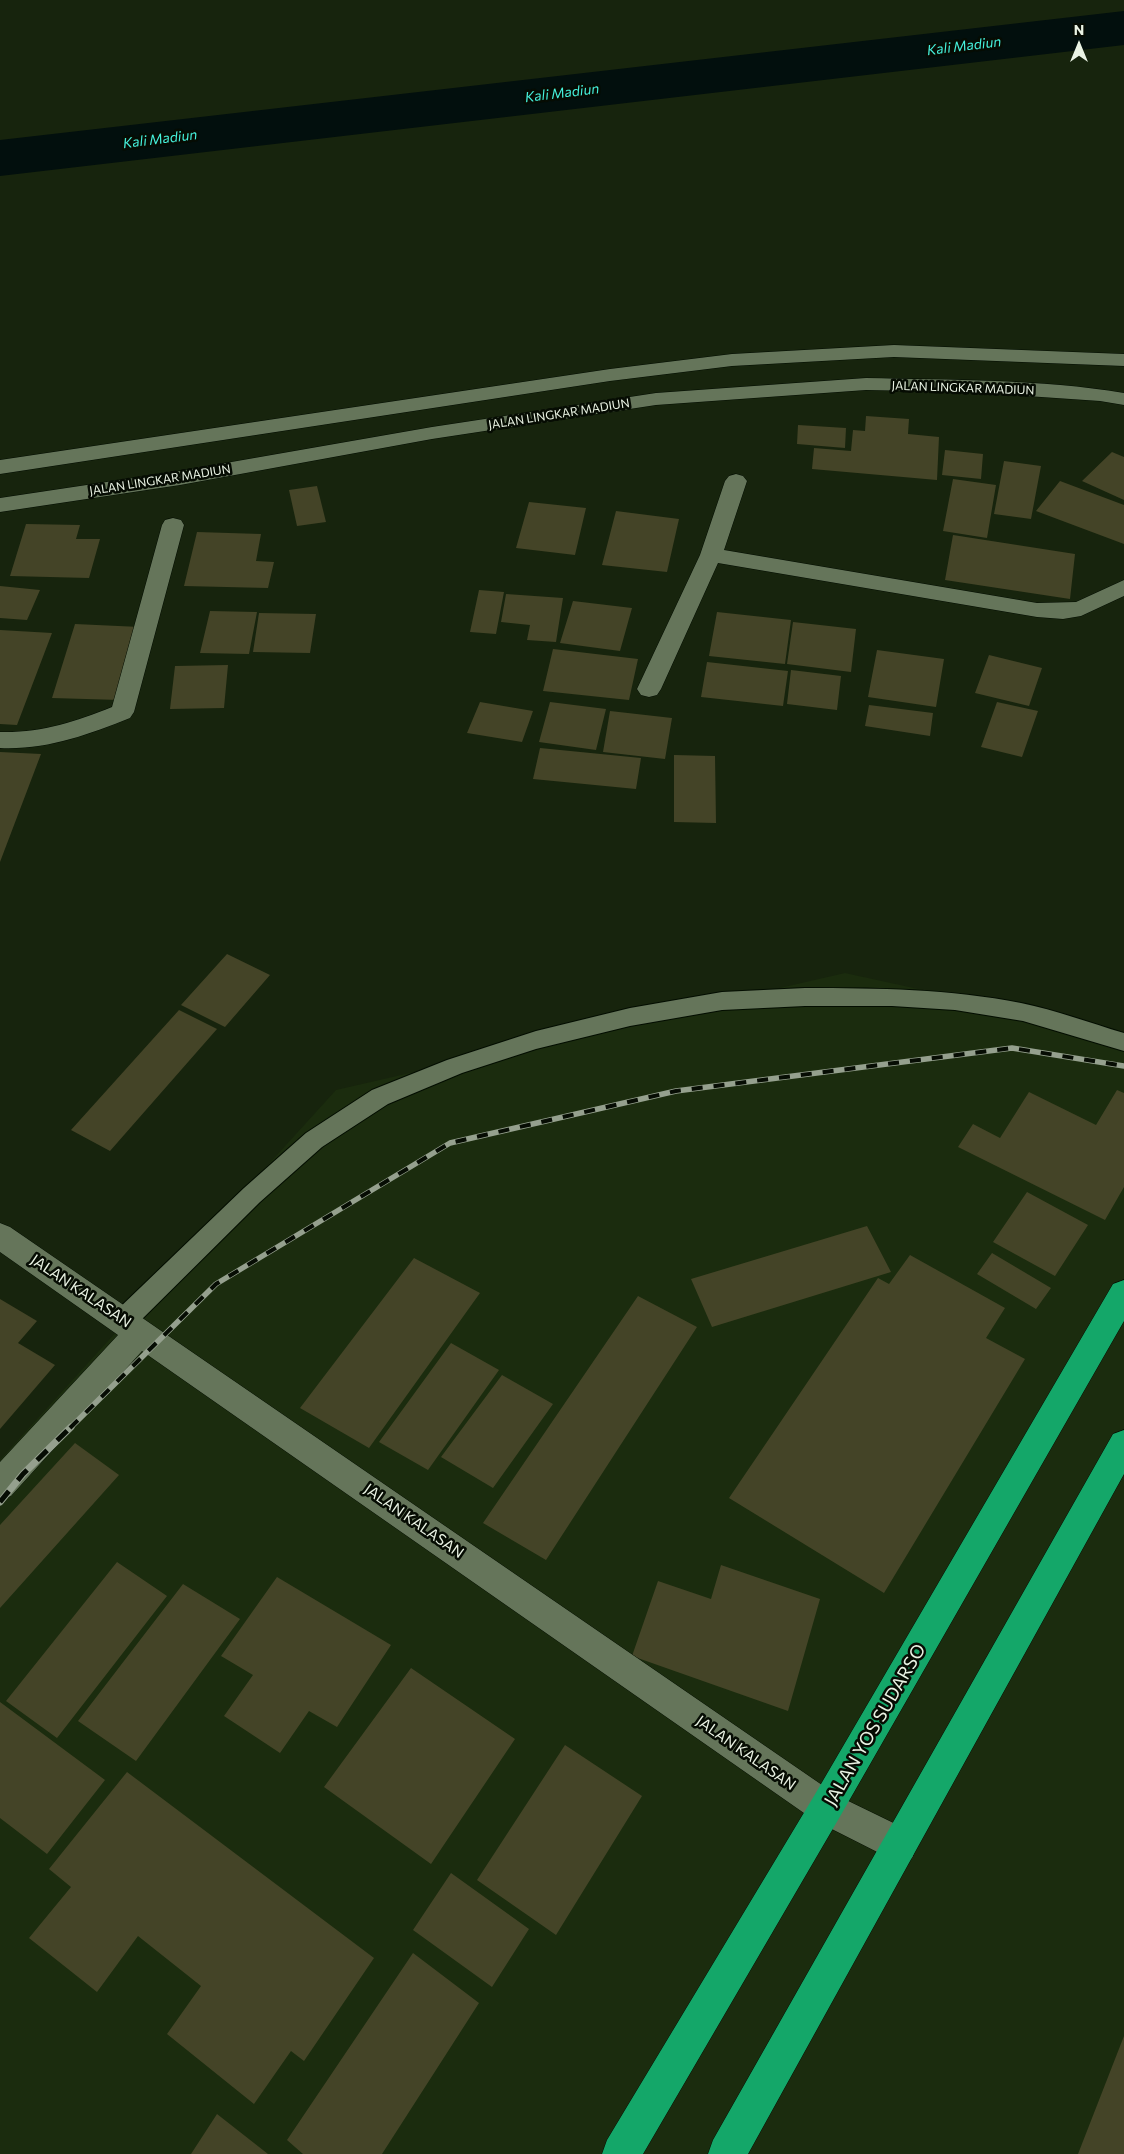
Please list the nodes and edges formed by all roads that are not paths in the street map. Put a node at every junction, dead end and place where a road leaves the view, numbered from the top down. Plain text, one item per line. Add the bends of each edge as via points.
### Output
1 (1124, 360) edge
2 (1124, 399) edge
3 (416, 404) junction
4 (432, 433) junction
5 (0, 467) edge
6 (736, 481) dead end
7 (0, 505) edge
8 (173, 525) dead end
9 (712, 556) junction
10 (1124, 587) edge
11 (649, 689) dead end
12 (0, 740) edge
13 (1124, 1042) edge
14 (0, 1236) edge
15 (1124, 1293) edge
16 (132, 1326) junction
17 (1124, 1444) edge
18 (0, 1485) edge
19 (826, 1808) junction
20 (898, 1845) junction
21 (621, 2154) edge
22 (727, 2154) edge

1 - 3 main road via 894,351 732,360
2 - 4 main road, JALAN LINGKAR MADIUN via 968,386 866,384 656,399
3 - 4 main road
3 - 5 main road
4 - 7 main road, JALAN LINGKAR MADIUN via 180,478
6 - 9 main road
8 - 12 main road via 122,712 80,729 26,741
9 - 10 main road via 1037,610 1082,609
9 - 11 main road
13 - 16 lane via 1023,1012 955,1001 892,997 722,1001 630,1017 536,1040 455,1066 380,1097 314,1140 252,1195
14 - 16 main road, JALAN KALASAN
15 - 19 highway, JALAN YOS SUDARSO
16 - 18 main road
16 - 19 main road, JALAN KALASAN
17 - 20 highway
19 - 20 main road, JALAN KALASAN
19 - 21 highway, JALAN YOS SUDARSO
20 - 22 highway

